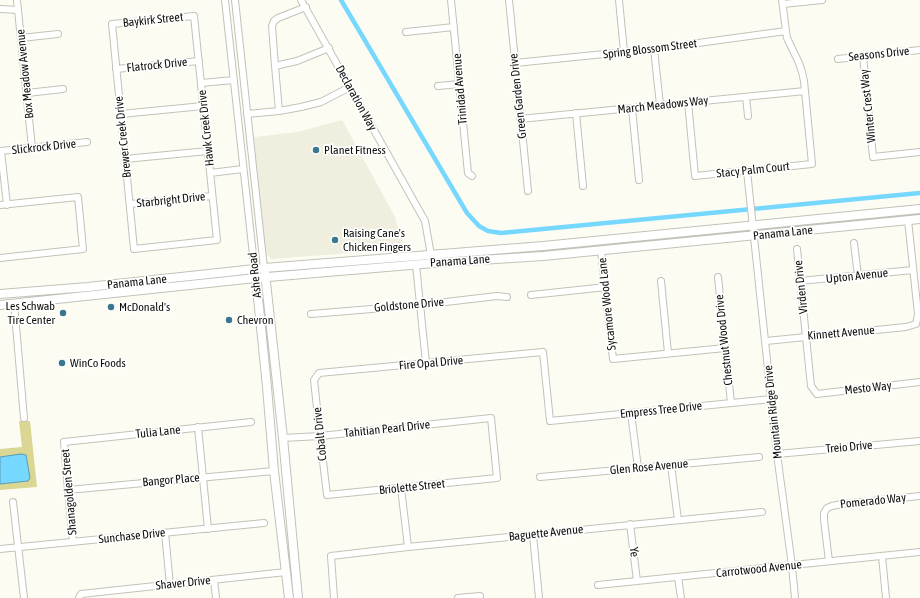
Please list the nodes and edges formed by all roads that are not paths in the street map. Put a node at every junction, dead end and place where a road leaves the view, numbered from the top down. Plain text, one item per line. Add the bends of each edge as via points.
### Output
1 (17, 0) edge
2 (225, 0) edge
3 (235, 0) edge
4 (301, 0) edge
5 (451, 0) edge
6 (509, 0) edge
7 (619, 0) edge
8 (822, 0) edge
9 (783, 2) edge
10 (306, 7) junction
11 (0, 9) edge
12 (18, 10) junction
13 (194, 16) joint
14 (112, 24) joint
15 (454, 27) junction
16 (786, 31) junction
17 (406, 32) dead end
18 (58, 34) dead end
19 (21, 38) junction
20 (329, 48) junction
21 (654, 49) junction
22 (920, 50) edge
23 (624, 52) junction
24 (863, 56) junction
25 (838, 59) dead end
26 (199, 61) junction
27 (515, 63) junction
28 (274, 66) junction
29 (116, 69) junction
30 (234, 80) junction
31 (201, 83) junction
32 (460, 84) junction
33 (438, 86) dead end
34 (350, 87) junction
35 (63, 89) dead end
36 (805, 91) junction
37 (27, 93) junction
38 (746, 96) junction
39 (688, 102) junction
40 (660, 105) junction
41 (203, 106) junction
42 (632, 108) junction
43 (280, 111) junction
44 (576, 113) junction
45 (121, 114) junction
46 (247, 114) junction
47 (748, 116) dead end
48 (520, 119) junction
49 (87, 142) dead end
50 (32, 148) junction
51 (1, 151) edge
52 (208, 151) junction
53 (920, 152) edge
54 (125, 159) junction
55 (243, 169) junction
56 (747, 171) junction
57 (210, 173) junction
58 (472, 176) dead end
59 (639, 180) dead end
60 (583, 186) dead end
61 (528, 192) dead end
62 (212, 196) junction
63 (130, 204) junction
64 (0, 205) edge
65 (7, 205) junction
66 (920, 209) edge
67 (920, 212) edge
68 (920, 218) edge
69 (908, 220) junction
70 (753, 226) junction
71 (754, 236) junction
72 (632, 237) junction
73 (854, 243) dead end
74 (134, 249) joint
75 (797, 249) dead end
76 (601, 250) junction
77 (431, 255) junction
78 (0, 258) edge
79 (416, 265) junction
80 (264, 268) junction
81 (913, 270) junction
82 (255, 274) junction
83 (858, 276) junction
84 (265, 277) junction
85 (718, 277) dead end
86 (662, 281) dead end
87 (800, 281) junction
88 (606, 287) junction
89 (52, 290) junction
90 (0, 294) edge
91 (531, 295) dead end
92 (507, 297) dead end
93 (14, 303) junction
94 (0, 305) edge
95 (420, 305) junction
96 (310, 314) dead end
97 (806, 337) junction
98 (766, 341) junction
99 (725, 348) junction
100 (668, 353) junction
101 (263, 355) junction
102 (426, 363) junction
103 (319, 373) joint
104 (920, 382) edge
105 (817, 394) joint
106 (278, 397) junction
107 (268, 398) junction
108 (772, 399) junction
109 (731, 403) junction
110 (631, 413) junction
111 (24, 418) dead end
112 (550, 421) joint
113 (251, 422) dead end
114 (198, 428) junction
115 (320, 436) junction
116 (283, 438) junction
117 (920, 440) edge
118 (64, 442) joint
119 (778, 454) junction
120 (759, 456) dead end
121 (671, 465) junction
122 (638, 468) junction
123 (274, 471) junction
124 (203, 477) junction
125 (540, 477) dead end
126 (497, 478) joint
127 (401, 488) junction
128 (68, 490) junction
129 (327, 495) joint
130 (920, 496) edge
131 (13, 502) dead end
132 (762, 512) dead end
133 (290, 520) junction
134 (678, 520) junction
135 (264, 523) dead end
136 (630, 524) junction
137 (208, 529) junction
138 (165, 533) junction
139 (533, 535) junction
140 (74, 542) junction
141 (18, 547) junction
142 (408, 547) junction
143 (0, 549) edge
144 (920, 552) edge
145 (882, 556) junction
146 (829, 561) junction
147 (792, 566) junction
148 (286, 572) junction
149 (678, 577) junction
150 (214, 580) junction
151 (637, 581) junction
152 (598, 584) dead end
153 (170, 585) junction
154 (80, 596) edge
155 (480, 596) dead end
156 (22, 598) edge
157 (216, 598) edge
158 (289, 598) edge
159 (298, 598) edge
160 (334, 598) edge
161 (458, 598) edge
162 (539, 598) edge
163 (681, 598) edge
164 (795, 598) edge
165 (886, 598) edge

1 - 12 street, Box Meadow Avenue
2 - 30 street, Ashe Road
3 - 46 street, Ashe Road
4 - 10 street, Declaration Way
5 - 15 street, Trinidad Avenue
6 - 27 street, Green Garden Drive
7 - 23 street
8 - 9 street
9 - 16 street
10 - 20 street, Declaration Way
10 - 28 street via 274,21
11 - 12 street
12 - 19 street, Box Meadow Avenue
13 - 14 street, Baykirk Street
13 - 26 street, Hawk Creek Drive
14 - 29 street, Brewer Creek Drive
15 - 17 street
15 - 32 street, Trinidad Avenue
16 - 21 street, Spring Blossom Street
16 - 36 street via 802,72
18 - 19 street
19 - 37 street, Box Meadow Avenue
20 - 28 street
20 - 34 street, Declaration Way
21 - 23 street, Spring Blossom Street
21 - 40 street
22 - 24 street, Seasons Drive
23 - 27 street, Spring Blossom Street
24 - 25 street, Seasons Drive
24 - 53 street, Winter Crest Way via 873,156
26 - 29 street, Flatrock Drive
26 - 31 street, Hawk Creek Drive
27 - 48 street, Green Garden Drive
28 - 43 street
29 - 45 street, Brewer Creek Drive
30 - 31 street
30 - 55 street, Ashe Road
31 - 41 street, Hawk Creek Drive
32 - 33 street
32 - 58 street, Trinidad Avenue via 468,172
34 - 43 street via 321,102
34 - 77 street, Declaration Way via 425,221
35 - 37 street
36 - 38 street, March Meadows Way
36 - 56 street, Stacy Palm Court via 812,164
37 - 50 street, Box Meadow Avenue
38 - 39 street, March Meadows Way
38 - 47 street
39 - 40 street, March Meadows Way
39 - 56 street, Stacy Palm Court via 695,176
40 - 42 street, March Meadows Way
41 - 45 street
41 - 52 street, Hawk Creek Drive
42 - 44 street, March Meadows Way
42 - 59 street
43 - 46 street
44 - 48 street, March Meadows Way
44 - 60 street
45 - 54 street, Brewer Creek Drive
46 - 80 street, Ashe Road
48 - 61 street, Green Garden Drive
49 - 50 street, Slickrock Drive
50 - 51 street, Slickrock Drive
51 - 65 street
52 - 54 street
52 - 57 street, Hawk Creek Drive
54 - 63 street, Brewer Creek Drive
55 - 57 street
55 - 82 street, Ashe Road
56 - 70 street, Mountain Ridge Drive
57 - 62 street, Hawk Creek Drive
62 - 63 street, Starbright Drive
62 - 74 street, Hawk Creek Drive via 217,240
63 - 74 street, Brewer Creek Drive
64 - 65 street
65 - 78 street via 78,197 83,249
66 - 70 main road, Panama Lane
67 - 69 main road via 913,214
68 - 69 main road, Panama Lane
69 - 71 main road, Panama Lane
69 - 81 street
70 - 71 street, Mountain Ridge Drive
70 - 72 main road, Panama Lane
71 - 76 main road, Panama Lane
71 - 98 street, Mountain Ridge Drive
72 - 76 main road via 629,242 606,244
72 - 77 main road, Panama Lane
73 - 83 street
75 - 87 street, Virden Drive
76 - 79 main road, Panama Lane
76 - 88 street, Sycamore Wood Lane
77 - 79 main road
77 - 80 main road, Panama Lane
79 - 84 main road, Panama Lane
79 - 95 street
80 - 82 main road, Panama Lane
80 - 84 main road, Ashe Road
81 - 83 street, Upton Avenue
81 - 97 street, Kinnett Avenue via 918,314 916,324
82 - 84 main road, Panama Lane
82 - 89 main road, Panama Lane
82 - 93 main road, Panama Lane via 148,290
82 - 101 main road, Ashe Road
83 - 87 street, Upton Avenue
84 - 106 main road, Ashe Road
85 - 99 street, Chestnut Wood Drive
86 - 100 street
87 - 97 street, Virden Drive
88 - 91 street
88 - 100 street, Sycamore Wood Lane via 614,359
89 - 90 main road, Panama Lane
89 - 93 main road via 19,298
92 - 95 street, Goldstone Drive
93 - 94 main road, Panama Lane
93 - 111 street
95 - 96 street, Goldstone Drive
95 - 102 street
97 - 98 street, Kinnett Avenue
97 - 105 street, Virden Drive via 811,386
98 - 108 street, Mountain Ridge Drive
99 - 100 street
99 - 109 street, Chestnut Wood Drive
101 - 106 main road via 268,361 272,390
101 - 107 main road, Ashe Road
102 - 103 street, Fire Opal Drive
102 - 112 street, Fire Opal Drive via 543,352
103 - 115 street, Cobalt Drive via 314,380
104 - 105 street, Mesto Way
106 - 116 main road, Ashe Road
107 - 116 main road via 272,405 275,432
107 - 123 main road, Ashe Road
108 - 109 street, Empress Tree Drive
108 - 119 street, Mountain Ridge Drive
109 - 110 street, Empress Tree Drive
110 - 112 street, Empress Tree Drive
110 - 122 street
113 - 114 street, Tulia Lane
114 - 118 street, Tulia Lane
114 - 124 street
115 - 116 street, Tahitian Pearl Drive
115 - 126 street, Tahitian Pearl Drive via 491,418
115 - 129 street, Cobalt Drive
116 - 133 main road, Ashe Road
117 - 119 street, Treio Drive
118 - 128 street, Shanagolden Street
119 - 147 street, Mountain Ridge Drive
120 - 121 street, Glen Rose Avenue
121 - 122 street, Glen Rose Avenue
121 - 134 street
122 - 125 street, Glen Rose Avenue
123 - 124 street, Bangor Place
123 - 133 main road via 280,476 287,517
123 - 148 main road, Ashe Road
124 - 128 street, Bangor Place
124 - 137 street
126 - 127 street, Briolette Street
127 - 129 street, Briolette Street
127 - 142 street
128 - 140 street, Shanagolden Street
130 - 146 street, Pomerado Way via 842,504 827,508 824,520
131 - 141 street
132 - 134 street, Baguette Avenue
133 - 159 main road, Ashe Road
134 - 136 street, Baguette Avenue
135 - 137 street, Sunchase Drive
136 - 139 street, Baguette Avenue
136 - 151 street, Ye
137 - 138 street, Sunchase Drive
138 - 140 street, Sunchase Drive
138 - 153 street
139 - 142 street, Baguette Avenue
139 - 162 street
140 - 141 street, Sunchase Drive
141 - 143 street, Sunchase Drive
141 - 156 street
142 - 160 street, Baguette Avenue via 331,556
144 - 145 street, Carrotwood Avenue
145 - 146 street, Carrotwood Avenue
145 - 165 street
146 - 147 street, Carrotwood Avenue
147 - 149 street, Carrotwood Avenue
147 - 164 street, Mountain Ridge Drive
148 - 150 street, Shaver Drive
148 - 158 main road, Ashe Road
149 - 151 street, Carrotwood Avenue
149 - 163 street
150 - 153 street, Shaver Drive
150 - 157 street
151 - 152 street, Carrotwood Avenue
153 - 154 street, Shaver Drive
155 - 161 street

